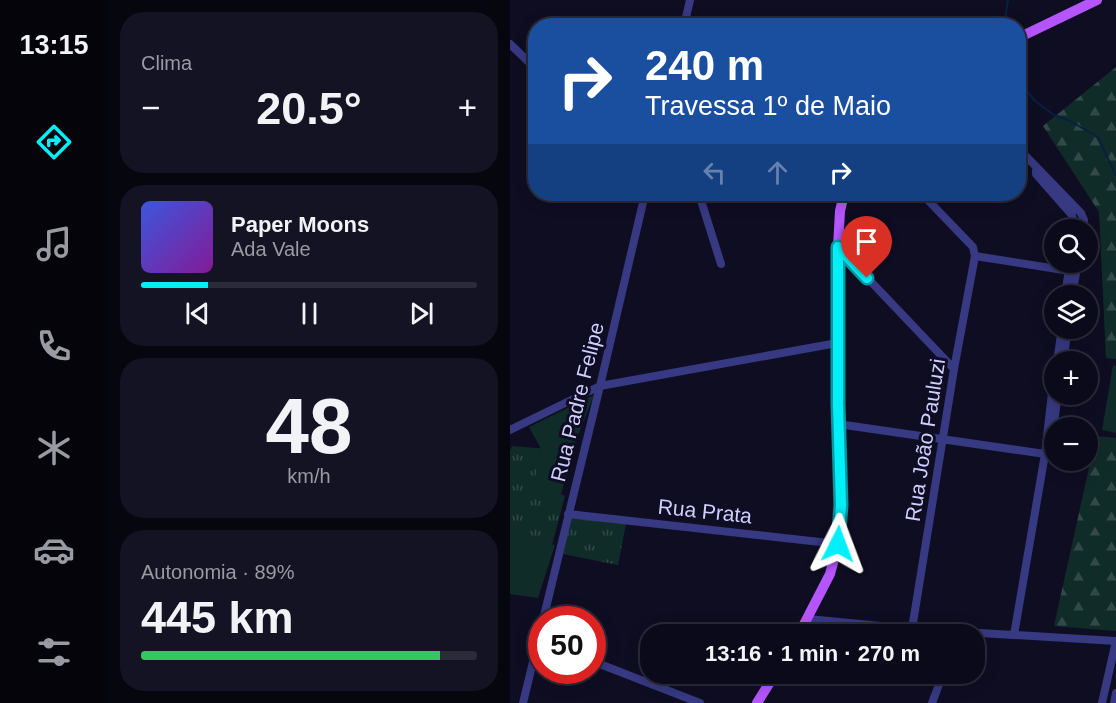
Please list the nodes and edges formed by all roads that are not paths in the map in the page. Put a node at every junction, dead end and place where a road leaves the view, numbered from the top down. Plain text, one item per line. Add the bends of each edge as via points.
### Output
1 (690, 0) edge
2 (1097, 0) edge
3 (686, 18) edge
4 (1026, 34) edge
5 (510, 44) edge
6 (528, 61) edge
7 (1026, 156) edge
8 (643, 201) edge
9 (701, 201) edge
10 (842, 201) edge
11 (929, 201) edge
12 (1078, 219) edge
13 (838, 247) junction
14 (975, 256) junction
15 (721, 264) dead end
16 (1044, 264) edge
17 (837, 343) junction
18 (954, 369) junction
19 (600, 386) junction
20 (838, 424) junction
21 (510, 430) edge
22 (944, 438) junction
23 (1044, 454) edge
24 (1044, 460) edge
25 (568, 514) junction
26 (838, 544) junction
27 (546, 606) edge
28 (808, 619) junction
29 (805, 624) edge
30 (860, 624) edge
31 (913, 624) edge
32 (985, 633) edge
33 (1014, 634) junction
34 (1116, 641) edge
35 (606, 667) edge
36 (528, 684) edge
37 (769, 684) edge
38 (939, 684) edge
39 (1116, 693) edge
40 (523, 703) edge
41 (700, 703) edge
42 (757, 703) edge
43 (932, 703) edge
44 (1102, 703) edge
45 (1114, 703) edge

1 - 3 street
2 - 4 main road
5 - 6 street
7 - 12 street via 1072,203
8 - 19 street, Rua Padre Felipe
9 - 15 street
10 - 13 main road
11 - 14 street via 973,247
13 - 17 main road
13 - 18 street
14 - 16 street
14 - 18 street, Rua João Pauluzi
17 - 19 street
17 - 20 main road
18 - 22 street, Rua João Pauluzi
19 - 21 street
19 - 25 street, Rua Padre Felipe
20 - 22 street
20 - 26 main road
22 - 23 street
22 - 31 street, Rua João Pauluzi
24 - 33 street
25 - 26 street, Rua Prata
25 - 27 street, Rua Padre Felipe
26 - 28 main road via 830,574
28 - 29 main road
28 - 30 street
32 - 33 street
33 - 34 street
34 - 44 street
35 - 41 street
36 - 40 street
37 - 42 main road
38 - 43 street
39 - 45 street

